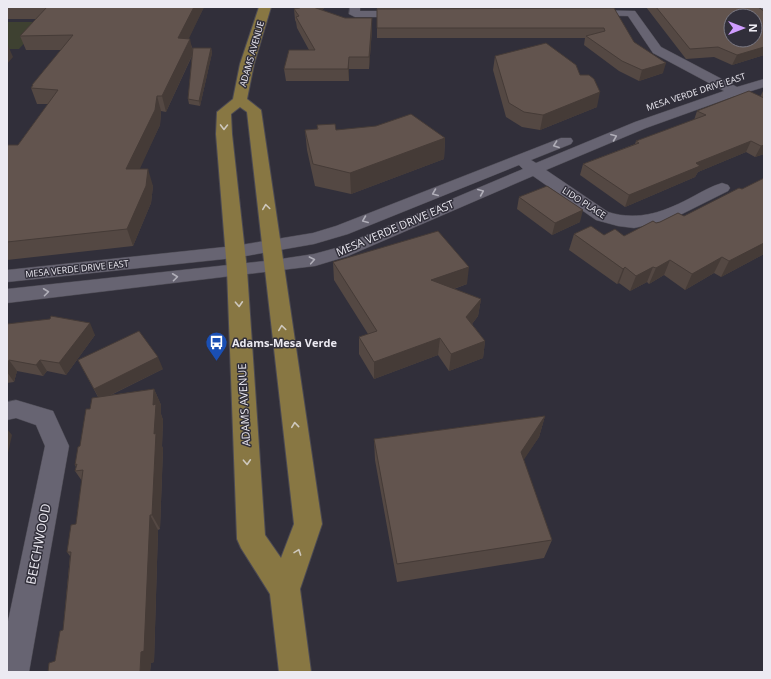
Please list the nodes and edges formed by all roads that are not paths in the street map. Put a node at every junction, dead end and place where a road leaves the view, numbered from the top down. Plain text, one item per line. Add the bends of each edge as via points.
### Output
1 (265, 7) edge
2 (355, 7) edge
3 (761, 7) edge
4 (764, 8) edge
5 (576, 13) edge
6 (418, 14) edge
7 (764, 71) edge
8 (720, 83) junction
9 (764, 83) edge
10 (736, 91) junction
11 (240, 101) junction
12 (764, 106) edge
13 (520, 159) junction
14 (535, 169) junction
15 (722, 188) dead end
16 (273, 256) junction
17 (236, 261) junction
18 (7, 276) edge
19 (7, 296) edge
20 (7, 411) edge
21 (284, 589) junction
22 (13, 672) edge
23 (295, 672) edge

1 - 11 main road, ADAMS AVENUE via 247,64
2 - 6 street via 355,14
3 - 4 street
5 - 8 street via 632,13 657,50
7 - 8 street, MESA VERDE DRIVE EAST
8 - 10 street
8 -> 13 street, MESA VERDE DRIVE EAST via 643,110
9 - 10 street, MESA VERDE DRIVE EAST
10 - 12 street
14 -> 10 street, MESA VERDE DRIVE EAST via 657,119
16 -> 11 main road, ADAMS AVENUE via 254,110
11 -> 17 main road, ADAMS AVENUE via 224,112
13 - 14 street, LIDO PLACE
13 -> 16 street, MESA VERDE DRIVE EAST
14 - 15 street, LIDO PLACE via 602,216 626,223 654,221
16 -> 14 street, MESA VERDE DRIVE EAST via 315,260 342,252
16 - 17 street, MESA VERDE DRIVE EAST
21 -> 16 main road, ADAMS AVENUE via 308,524
17 - 18 street, MESA VERDE DRIVE EAST
19 -> 17 street, MESA VERDE DRIVE EAST
17 -> 21 main road, ADAMS AVENUE via 251,539
20 - 22 street, BEECHWOOD via 16,409 45,418 57,446
21 - 23 main road, ADAMS AVENUE

